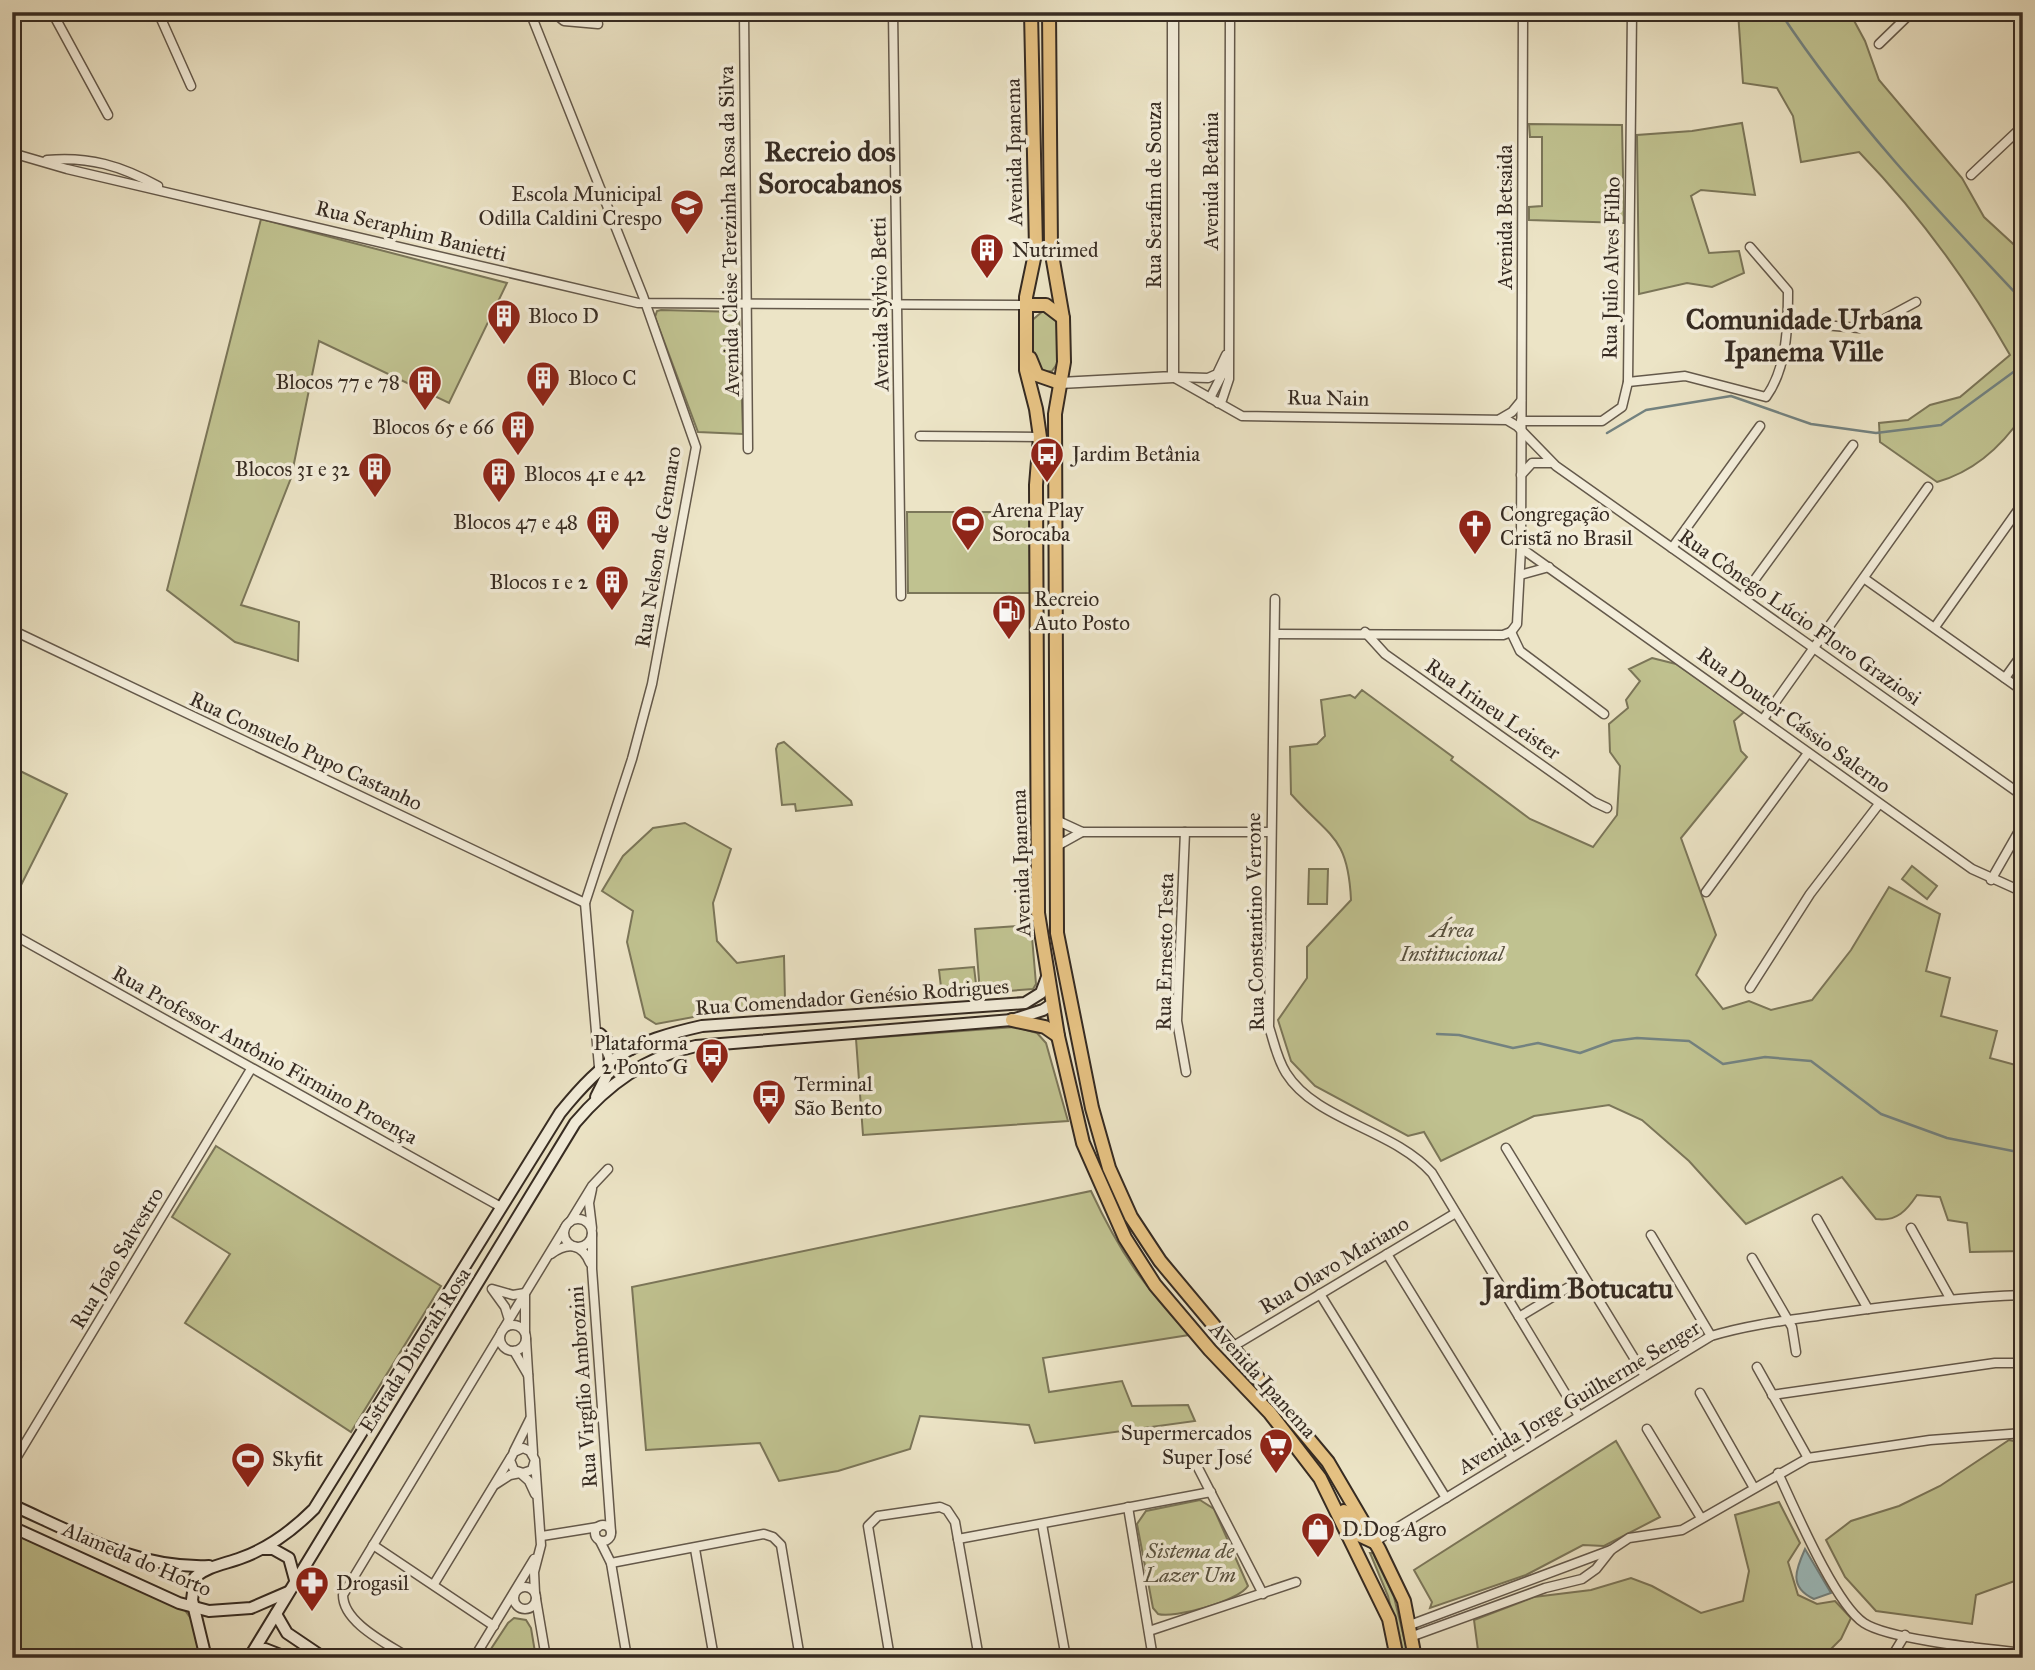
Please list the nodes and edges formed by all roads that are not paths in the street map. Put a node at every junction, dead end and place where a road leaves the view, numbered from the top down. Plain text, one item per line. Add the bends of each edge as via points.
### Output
1 (52, 12) edge
2 (158, 12) edge
3 (530, 12) edge
4 (552, 12) edge
5 (1031, 12) edge
6 (1049, 12) edge
7 (1173, 12) edge
8 (1230, 12) edge
9 (1523, 12) edge
10 (1632, 12) edge
11 (1912, 12) edge
12 (744, 13) edge
13 (893, 13) edge
14 (598, 24) dead end
15 (1879, 44) dead end
16 (191, 86) dead end
17 (108, 115) dead end
18 (2023, 125) edge
19 (12, 153) edge
20 (75, 157) junction
21 (44, 160) junction
22 (76, 171) junction
23 (138, 175) junction
24 (1971, 175) dead end
25 (132, 183) junction
26 (169, 192) junction
27 (1750, 247) dead end
28 (1916, 302) dead end
29 (644, 303) junction
30 (747, 304) junction
31 (1026, 304) junction
32 (897, 305) junction
33 (1063, 318) junction
34 (1788, 322) junction
35 (1025, 327) junction
36 (1228, 349) junction
37 (1173, 377) junction
38 (1229, 379) junction
39 (1628, 382) junction
40 (1060, 383) junction
41 (1214, 400) junction
42 (1521, 401) junction
43 (1622, 407) joint
44 (1242, 416) junction
45 (1496, 419) junction
46 (1521, 425) junction
47 (1760, 426) dead end
48 (920, 436) dead end
49 (1040, 437) junction
50 (1521, 444) junction
51 (1853, 445) dead end
52 (748, 449) dead end
53 (1521, 455) junction
54 (1532, 463) junction
55 (1556, 466) junction
56 (1520, 476) junction
57 (1928, 487) dead end
58 (2023, 503) edge
59 (1521, 548) junction
60 (1672, 548) junction
61 (1549, 567) junction
62 (1520, 575) junction
63 (1865, 579) junction
64 (901, 596) dead end
65 (1742, 597) junction
66 (1275, 599) dead end
67 (1935, 627) junction
68 (12, 630) edge
69 (1365, 632) junction
70 (1511, 632) junction
71 (1275, 634) junction
72 (1814, 648) junction
73 (2023, 653) edge
74 (2005, 678) junction
75 (2023, 691) edge
76 (1604, 714) dead end
77 (1764, 718) junction
78 (1808, 753) junction
79 (2023, 796) edge
80 (1879, 804) junction
81 (1607, 808) dead end
82 (1056, 820) junction
83 (2023, 824) edge
84 (1082, 832) junction
85 (1185, 832) junction
86 (1270, 832) junction
87 (1057, 846) junction
88 (1991, 880) junction
89 (1706, 892) dead end
90 (2023, 892) edge
91 (585, 903) junction
92 (12, 934) edge
93 (1048, 977) junction
94 (1066, 983) junction
95 (1750, 988) dead end
96 (1052, 1004) junction
97 (1012, 1020) junction
98 (598, 1028) junction
99 (1058, 1036) junction
100 (631, 1049) junction
101 (610, 1060) junction
102 (599, 1067) junction
103 (251, 1069) junction
104 (1186, 1072) dead end
105 (628, 1074) joint
106 (595, 1099) junction
107 (1506, 1148) dead end
108 (608, 1169) dead end
109 (592, 1186) junction
110 (501, 1207) junction
111 (1454, 1214) junction
112 (1817, 1219) dead end
113 (568, 1224) junction
114 (1911, 1228) dead end
115 (592, 1231) junction
116 (1651, 1235) dead end
117 (577, 1246) junction
118 (1387, 1254) junction
119 (550, 1256) junction
120 (1752, 1258) dead end
121 (592, 1269) junction
122 (1584, 1278) junction
123 (525, 1293) junction
124 (1320, 1294) junction
125 (2023, 1295) edge
126 (1950, 1298) junction
127 (1868, 1308) junction
128 (1519, 1317) junction
129 (1788, 1320) junction
130 (504, 1327) junction
131 (1711, 1336) junction
132 (526, 1337) junction
133 (1232, 1347) junction
134 (504, 1349) junction
135 (514, 1351) junction
136 (1796, 1352) dead end
137 (2023, 1363) edge
138 (481, 1367) junction
139 (1757, 1367) dead end
140 (1645, 1376) junction
141 (529, 1377) junction
142 (1242, 1384) junction
143 (1700, 1393) dead end
144 (1772, 1395) junction
145 (531, 1416) junction
146 (1579, 1416) junction
147 (1647, 1429) dead end
148 (2023, 1433) edge
149 (512, 1454) junction
150 (534, 1457) junction
151 (1512, 1457) junction
152 (1193, 1458) dead end
153 (1808, 1458) junction
154 (12, 1465) edge
155 (520, 1473) junction
156 (1778, 1473) junction
157 (1320, 1478) junction
158 (491, 1488) junction
159 (1754, 1488) junction
160 (1211, 1492) junction
161 (1446, 1498) junction
162 (610, 1503) junction
163 (539, 1504) junction
164 (12, 1505) edge
165 (1128, 1507) junction
166 (1701, 1518) junction
167 (1042, 1524) junction
168 (12, 1527) edge
169 (599, 1527) junction
170 (576, 1533) junction
171 (612, 1533) junction
172 (541, 1536) junction
173 (958, 1539) junction
174 (599, 1540) junction
175 (1374, 1542) junction
176 (373, 1545) junction
177 (262, 1549) junction
178 (695, 1549) junction
179 (1611, 1550) junction
180 (541, 1551) junction
181 (611, 1563) junction
182 (216, 1566) junction
183 (295, 1580) junction
184 (1296, 1582) dead end
185 (433, 1584) junction
186 (288, 1592) junction
187 (514, 1593) junction
188 (1263, 1594) junction
189 (535, 1596) junction
190 (195, 1607) junction
191 (523, 1610) junction
192 (276, 1614) junction
193 (495, 1624) junction
194 (1149, 1631) junction
195 (1411, 1631) junction
196 (541, 1632) junction
197 (1905, 1635) junction
198 (1972, 1647) junction
199 (396, 1650) junction
200 (2023, 1653) edge
201 (252, 1654) edge
202 (207, 1656) edge
203 (288, 1658) edge
204 (324, 1658) edge
205 (390, 1658) edge
206 (409, 1658) edge
207 (474, 1658) edge
208 (546, 1658) edge
209 (627, 1658) edge
210 (713, 1658) edge
211 (800, 1658) edge
212 (890, 1658) edge
213 (979, 1658) edge
214 (1066, 1658) edge
215 (1153, 1658) edge
216 (1397, 1658) edge
217 (1415, 1658) edge
218 (1891, 1658) edge
219 (1965, 1658) edge

1 - 17 street
2 - 16 street
3 - 29 street, Rua Nelson de Gennaro
4 - 14 street via 564,21
5 - 13 street
5 - 31 main road, Avenida Ipanema via 1036,249
6 - 33 main road, Avenida Ipanema via 1051,249
7 - 37 street, Rua Serafim de Souza
8 - 36 street, Avenida Betânia
9 - 42 street, Avenida Betsaida
10 - 39 street, Rua Julio Alves Filho
11 - 15 street
12 - 13 street
12 - 30 street, Avenida Cleise Terezinha Rosa da Silva
13 - 32 street, Avenida Sylvio Betti
18 - 24 street
19 - 21 street, Rua Seraphim Banietti
20 - 21 street, Rua Seraphim Banietti
20 - 22 street via 70,165
20 - 23 street, Rua Seraphim Banietti
21 - 22 street, Rua Seraphim Banietti
22 - 25 street, Rua Seraphim Banietti
23 - 25 street
23 - 26 street, Rua Seraphim Banietti
25 - 26 street, Rua Seraphim Banietti
26 - 29 street, Rua Seraphim Banietti
27 - 34 street via 1788,291
28 - 34 street via 1859,328
29 - 30 street, Rua Seraphim Banietti
29 - 91 street, Rua Nelson de Gennaro via 695,447 652,684
30 - 32 street, Rua Seraphim Banietti
30 - 52 street, Avenida Cleise Terezinha Rosa da Silva
31 - 32 street, Rua Seraphim Banietti
31 - 33 main road via 1046,305
31 - 35 main road, Avenida Ipanema
32 - 64 street, Avenida Sylvio Betti
33 - 40 main road, Avenida Ipanema
34 - 39 street via 1774,386 1766,397 1685,376
35 - 40 main road via 1033,369 1043,379
35 - 49 main road, Avenida Ipanema via 1026,370
36 - 37 street via 1217,374
36 - 38 street, Avenida Betânia
36 - 41 street, Avenida Betânia
37 - 40 street
37 - 41 street, Rua Nain
38 - 41 street, Avenida Betânia via 1222,400
38 - 44 street, Avenida Betânia via 1230,402
39 - 43 street, Rua Julio Alves Filho
40 - 82 main road, Avenida Ipanema via 1055,414
41 - 44 street, Rua Nain
42 - 45 street via 1512,412
42 - 46 street, Avenida Betsaida
43 - 46 street, Rua Nain via 1602,421
44 - 45 street, Rua Nain
45 - 46 street, Rua Nain
45 - 50 street via 1510,428
46 - 50 street, Avenida Betsaida
46 - 55 street, Rua Cônego Lúcio Floro Graziosi
47 - 60 street
48 - 49 street
49 - 93 main road, Avenida Ipanema via 1036,485 1038,913
50 - 53 street, Avenida Betsaida
51 - 65 street
53 - 54 street, Rua Cônego Lúcio Floro Graziosi
53 - 56 street, Avenida Betsaida
54 - 55 street, Rua Cônego Lúcio Floro Graziosi via 1547,461
54 - 56 street
55 - 60 street, Rua Cônego Lúcio Floro Graziosi
56 - 59 street, Avenida Betsaida
57 - 63 street
58 - 67 street
59 - 61 street, Rua Doutor Cássio Salerno
59 - 62 street, Avenida Betsaida
60 - 65 street, Rua Cônego Lúcio Floro Graziosi
61 - 62 street
61 - 77 street, Rua Doutor Cássio Salerno
62 - 70 street, Avenida Betsaida via 1517,624
63 - 67 street
63 - 72 street
65 - 72 street, Rua Cônego Lúcio Floro Graziosi
66 - 71 street, Rua Constantino Verrone
67 - 74 street
68 - 91 street, Rua Consuelo Pupo Castanho
69 - 70 street
69 - 71 street
69 - 81 street, Rua Irineu Leister via 1385,654
70 - 76 street via 1520,651
71 - 86 street, Rua Constantino Verrone
72 - 77 street
72 - 79 street, Rua Cônego Lúcio Floro Graziosi
73 - 74 street
74 - 75 street
77 - 78 street, Rua Doutor Cássio Salerno
78 - 80 street, Rua Doutor Cássio Salerno
78 - 89 street
80 - 88 street, Rua Doutor Cássio Salerno
80 - 95 street via 1810,894
82 - 84 street
82 - 87 main road, Avenida Ipanema
83 - 88 street
84 - 85 street
84 - 87 street
85 - 86 street
85 - 104 street, Rua Ernesto Testa via 1177,1021
86 - 111 street, Rua Constantino Verrone via 1269,1027 1286,1073 1323,1106 1419,1158
87 - 94 main road, Avenida Ipanema via 1057,933
88 - 90 street, Rua Doutor Cássio Salerno
91 - 98 street, Rua Nelson de Gennaro
92 - 103 street, Rua Professor Antônio Firmino Proença
93 - 96 main road, Avenida Ipanema
93 - 100 main road, Rua Comendador Genésio Rodrigues via 1041,993 1025,1003 702,1026 662,1035
94 - 96 main road
94 - 133 main road, Avenida Ipanema via 1092,1108 1131,1217 1160,1261
96 - 97 main road, Rua Comendador Genésio Rodrigues
96 - 99 main road, Avenida Ipanema
97 - 99 main road via 1045,1027
97 - 105 main road, Rua Comendador Genésio Rodrigues via 696,1046 670,1052
98 - 100 main road via 612,1046
98 - 101 street, Rua Nelson de Gennaro
98 - 102 street, Rua Nelson de Gennaro
99 - 142 main road, Avenida Ipanema via 1083,1143 1125,1238 1155,1285
100 - 101 main road, Rua Comendador Genésio Rodrigues
101 - 102 main road, Estrada Dinorah Rosa
101 - 106 main road
102 - 110 main road, Estrada Dinorah Rosa via 559,1113
103 - 110 street, Rua Professor Antônio Firmino Proença
103 - 154 street, Rua João Salvestro
105 - 106 main road, Estrada Dinorah Rosa
106 - 183 main road, Estrada Dinorah Rosa via 575,1123
107 - 122 street
108 - 109 street
109 - 113 street
109 - 115 street, Rua Virgílio Ambrozini
110 - 177 main road, Estrada Dinorah Rosa via 327,1490 298,1524
111 - 118 street, Rua Olavo Mariano
111 - 128 street, Rua Constantino Verrone
112 - 127 street
113 - 115 street via 585,1220
113 - 117 street via 565,1236
113 - 119 street
114 - 126 street
115 - 117 street via 587,1244
115 - 121 street, Rua Virgílio Ambrozini
116 - 131 street
117 - 119 street via 566,1246
117 - 121 street, Rua Virgílio Ambrozini
118 - 124 street, Rua Olavo Mariano
118 - 151 street
119 - 123 street
120 - 129 street
121 - 162 street, Rua Virgílio Ambrozini
122 - 128 street
122 - 140 street
123 - 130 street
123 - 130 street via 492,1289 505,1307
123 - 132 street
124 - 133 street, Rua Olavo Mariano
124 - 161 street
125 - 126 street, Avenida Jorge Guilherme Senger
126 - 127 street, Avenida Jorge Guilherme Senger
127 - 129 street, Avenida Jorge Guilherme Senger
128 - 146 street, Rua Constantino Verrone
129 - 131 street, Avenida Jorge Guilherme Senger via 1749,1324
129 - 136 street
130 - 132 street via 517,1326
130 - 134 street
130 - 138 street
131 - 140 street, Avenida Jorge Guilherme Senger
132 - 135 street
132 - 141 street
133 - 142 main road via 1230,1363
133 - 175 main road, Avenida Ipanema via 1323,1455
134 - 135 street
134 - 138 street
135 - 141 street
137 - 144 street via 1995,1363
138 - 176 street
139 - 144 street
140 - 146 street, Avenida Jorge Guilherme Senger
141 - 145 street
142 - 157 main road, Avenida Ipanema
143 - 159 street
144 - 153 street
145 - 149 street
145 - 150 street
146 - 151 street, Avenida Jorge Guilherme Senger
147 - 166 street
148 - 153 street via 1930,1440
149 - 150 street via 523,1448
149 - 155 street via 512,1467
149 - 158 street
150 - 155 street via 529,1472
150 - 163 street
151 - 161 street, Avenida Jorge Guilherme Senger
152 - 160 street
153 - 156 street
155 - 158 street
155 - 163 street via 533,1487
156 - 159 street
156 - 197 street via 1825,1570 1855,1614 1872,1627
157 - 175 main road via 1359,1535
157 - 216 main road, Avenida Ipanema via 1389,1619
158 - 185 street
159 - 166 street
160 - 165 street
160 - 188 street
161 - 175 street, Avenida Jorge Guilherme Senger
162 - 169 street, Rua Virgílio Ambrozini
162 - 171 street, Rua Virgílio Ambrozini
163 - 172 street
164 - 182 main road, Alameda do Horto via 137,1559 183,1567
165 - 167 street
165 - 194 street
166 - 179 street via 1682,1530 1629,1538
167 - 173 street
167 - 214 street
168 - 190 main road, Alameda do Horto
169 - 170 street
169 - 171 street via 607,1526
169 - 174 street via 595,1533
170 - 172 street
170 - 174 street
171 - 174 street via 608,1540
171 - 181 street, Rua Virgílio Ambrozini
172 - 180 street
173 - 212 street via 947,1510 935,1507 878,1516 870,1522
173 - 213 street
174 - 181 street, Rua Virgílio Ambrozini
175 - 195 main road, Avenida Ipanema via 1404,1601
176 - 185 street
176 - 199 street via 343,1595 343,1605 351,1617
177 - 182 main road, Estrada Dinorah Rosa
177 - 183 main road via 289,1558
178 - 181 street
178 - 210 street
178 - 211 street via 764,1534 781,1545
179 - 195 street
179 - 195 street via 1597,1569 1582,1579
180 - 187 street
180 - 189 street via 534,1573
181 - 209 street, Rua Virgílio Ambrozini
182 - 190 main road via 195,1577
183 - 186 main road, Estrada Dinorah Rosa
184 - 188 street
185 - 193 street
186 - 190 main road, Alameda do Horto via 262,1605 226,1612
186 - 192 main road, Estrada Dinorah Rosa
187 - 189 street via 523,1587
187 - 191 street via 514,1603
187 - 193 street
188 - 194 street
189 - 191 street via 534,1606
189 - 196 street
190 - 202 main road
191 - 193 street via 512,1611
191 - 196 street
192 - 201 main road, Estrada Dinorah Rosa
192 - 204 main road via 288,1633
193 - 207 street
194 - 215 street
195 - 217 main road, Avenida Ipanema
196 - 208 street
197 - 198 street
197 - 218 street
198 - 200 street
198 - 219 street
199 - 205 street
199 - 206 street
201 - 203 main road via 265,1649

